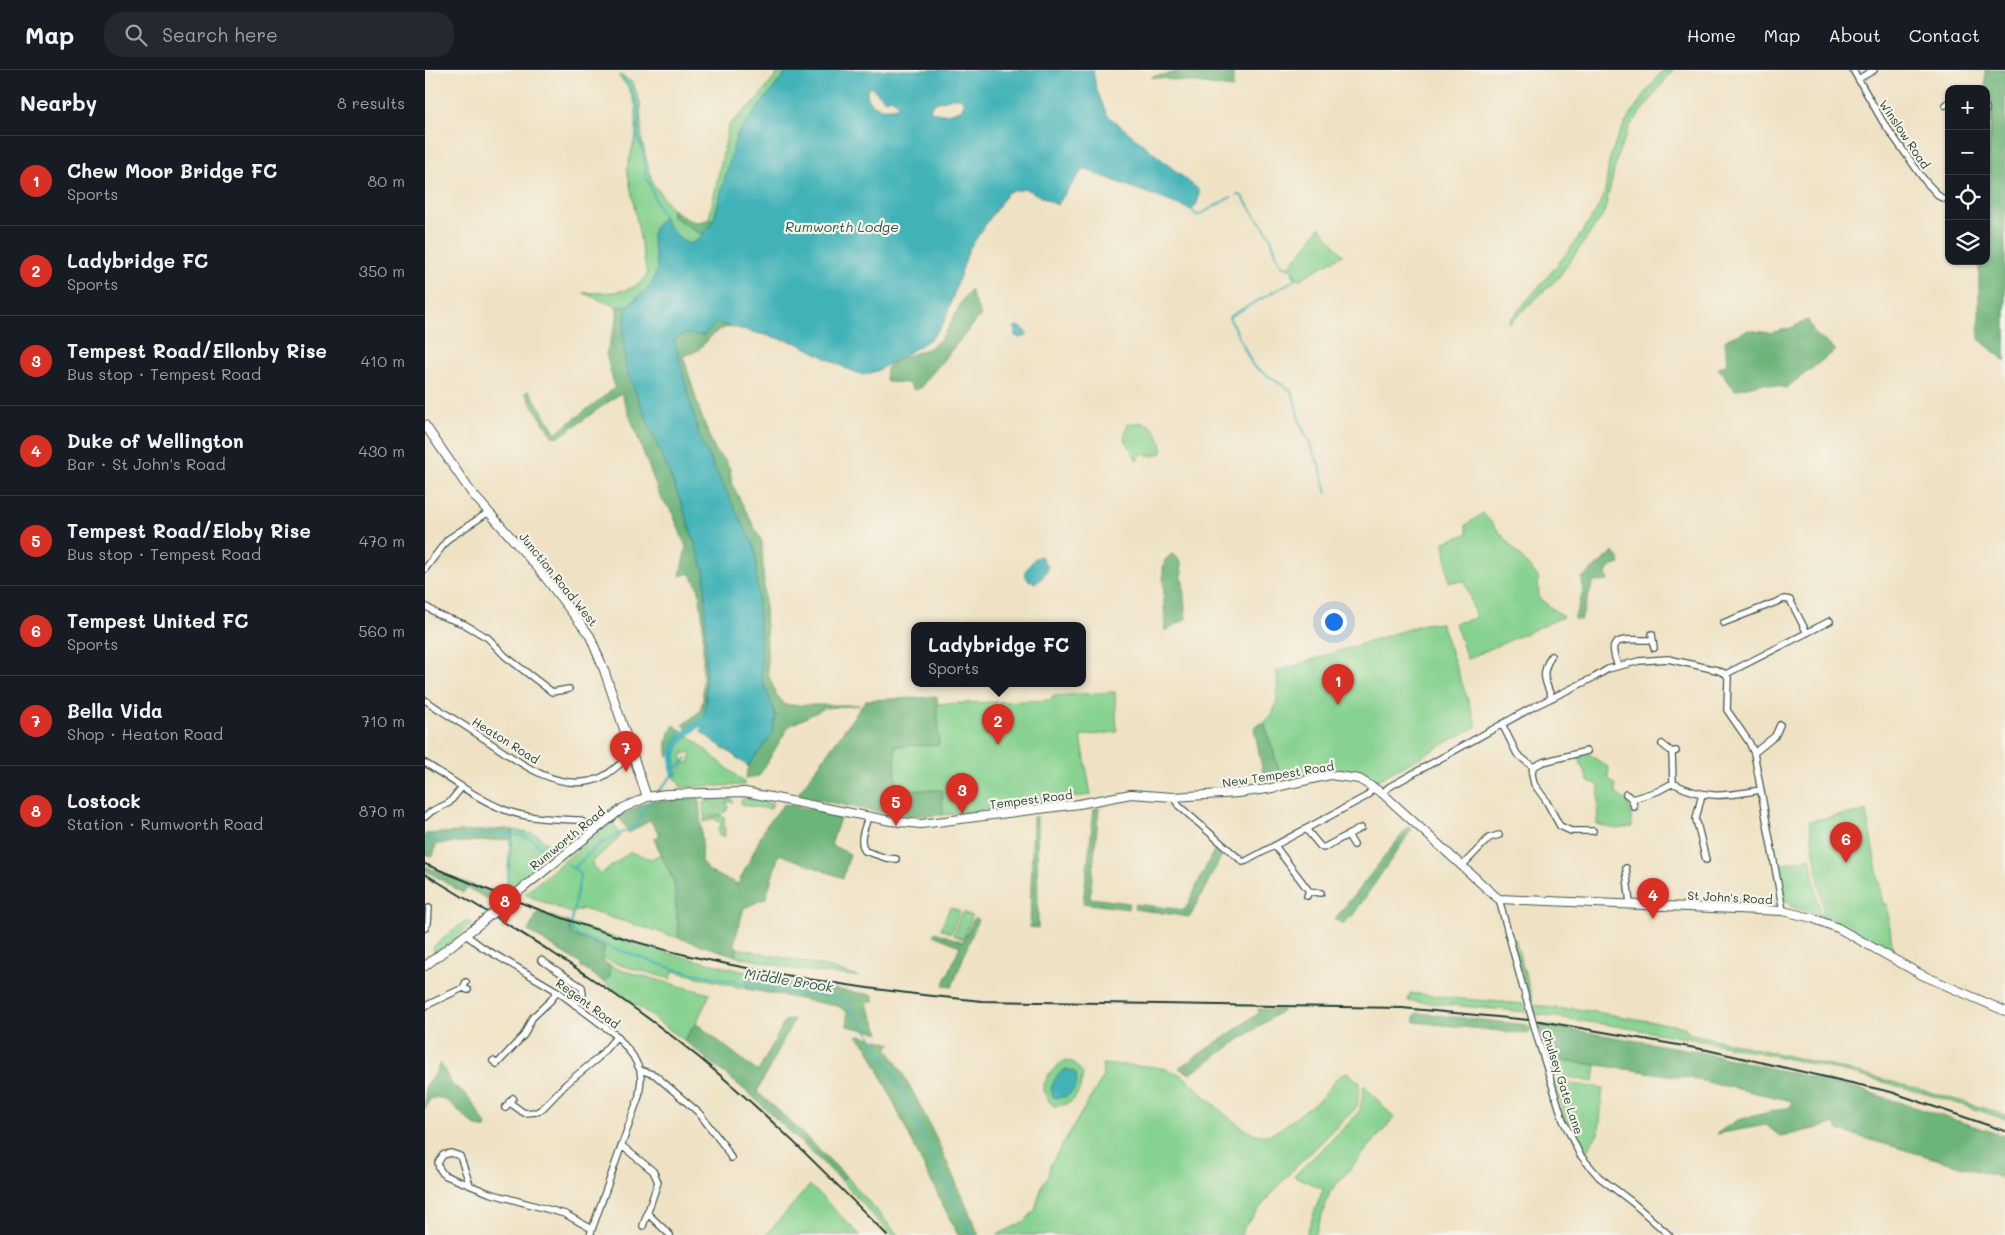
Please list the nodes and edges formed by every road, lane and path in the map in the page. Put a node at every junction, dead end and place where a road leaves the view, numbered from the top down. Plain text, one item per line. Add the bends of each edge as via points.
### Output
1 (1853, 70) edge
2 (1874, 70) edge
3 (1858, 79) junction
4 (1945, 199) edge
5 (425, 425) edge
6 (489, 512) junction
7 (425, 569) edge
8 (425, 606) edge
9 (1830, 621) dead end
10 (1723, 623) dead end
11 (1807, 633) junction
12 (1654, 648) dead end
13 (1551, 656) dead end
14 (1618, 666) junction
15 (1726, 674) junction
16 (569, 689) dead end
17 (1552, 698) junction
18 (425, 700) edge
19 (1503, 724) junction
20 (1780, 726) dead end
21 (1662, 744) dead end
22 (1587, 751) dead end
23 (1753, 753) junction
24 (633, 755) junction
25 (425, 763) edge
26 (1533, 767) junction
27 (1673, 783) junction
28 (1373, 786) junction
29 (462, 787) junction
30 (1760, 790) junction
31 (1382, 793) junction
32 (1626, 794) dead end
33 (1702, 794) junction
34 (1173, 796) junction
35 (647, 797) junction
36 (1632, 799) junction
37 (1634, 807) dead end
38 (426, 816) edge
39 (868, 817) junction
40 (432, 821) dead end
41 (1361, 828) dead end
42 (593, 830) junction
43 (1306, 830) junction
44 (1489, 830) dead end
45 (1593, 830) dead end
46 (1348, 835) junction
47 (1499, 835) dead end
48 (1489, 838) junction
49 (1354, 845) dead end
50 (1275, 846) junction
51 (896, 859) dead end
52 (1706, 860) dead end
53 (1462, 866) junction
54 (1626, 868) dead end
55 (1321, 893) dead end
56 (1499, 898) junction
57 (1630, 904) junction
58 (429, 908) dead end
59 (1783, 911) junction
60 (425, 928) edge
61 (466, 936) junction
62 (541, 960) dead end
63 (425, 966) edge
64 (466, 987) dead end
65 (557, 992) junction
66 (575, 1005) junction
67 (425, 1006) edge
68 (2005, 1010) edge
69 (617, 1036) junction
70 (493, 1061) dead end
71 (640, 1070) junction
72 (505, 1108) dead end
73 (622, 1146) junction
74 (731, 1158) dead end
75 (470, 1185) junction
76 (647, 1213) junction
77 (643, 1226) dead end
78 (591, 1232) edge
79 (670, 1235) edge
80 (1669, 1235) edge

1 - 3 street, Winslow Road
2 - 3 street
3 - 4 street, Winslow Road via 1883,122 1925,181
5 - 6 street, Junction Road West via 455,471
6 - 7 street via 447,539
6 - 24 street, Junction Road West via 538,568 590,636
8 - 16 street via 488,638 505,656 552,692
9 - 11 street
10 - 11 street via 1784,599 1794,605
11 - 15 street
12 - 14 street via 1653,637 1621,641 1613,648
13 - 17 street via 1542,666
14 - 15 street via 1653,659 1668,660
14 - 17 street
15 - 23 street via 1729,683 1727,710
17 - 19 street
18 - 24 street, Heaton Road via 528,768 563,781 591,782 607,775
19 - 26 street via 1517,754
19 - 31 street
20 - 23 street via 1775,736
21 - 27 street via 1674,752
22 - 26 street
23 - 30 street
24 - 35 street, Junction Road West
25 - 29 street
26 - 45 street via 1533,784 1559,826 1571,831
27 - 33 street
27 - 36 street
28 - 31 street, New Tempest Road
28 - 34 street, New Tempest Road via 1359,779 1330,775 1238,793
28 - 43 street via 1367,796
29 - 38 street via 449,803
29 - 42 street via 507,811 579,820
30 - 33 street via 1725,796
30 - 59 street
31 - 53 street
32 - 36 street
33 - 52 street via 1696,819 1701,851
34 - 39 street, Tempest Road via 1131,794 935,823
34 - 50 street via 1179,806 1238,859 1246,861
35 - 39 street, Tempest Road via 745,792
35 - 42 street, Rumworth Road via 623,808
36 - 37 street
38 - 40 street
39 - 51 street via 862,838 863,848
41 - 46 street
42 - 61 street, Rumworth Road, bridge
43 - 46 street via 1323,848
43 - 50 street
44 - 48 street
46 - 49 street
47 - 48 street
48 - 53 street
50 - 55 street via 1308,894
53 - 56 street
54 - 57 street
56 - 57 street, St John's Road
56 - 80 street, Chulsey Gate Lane, bridge via 1563,1120 1580,1155 1599,1177
57 - 59 street, St John's Road
58 - 60 street
59 - 68 street, St John's Road via 1838,928 1922,975
61 - 63 street, Rumworth Road
61 - 65 street, Regent Road
62 - 66 street via 582,987 583,994
64 - 67 street
65 - 66 street, Regent Road
65 - 70 street via 532,1018 525,1035 497,1064
66 - 69 street, Regent Road
69 - 71 street, Regent Road
69 - 72 street via 598,1058 537,1112 524,1113 511,1100
71 - 73 street via 639,1096
71 - 74 street via 655,1075 699,1113
73 - 76 street via 657,1176 658,1182
73 - 78 street
75 - 75 street via 441,1172 438,1163 443,1155 459,1156
75 - 78 street via 565,1214
76 - 77 street
76 - 79 street

